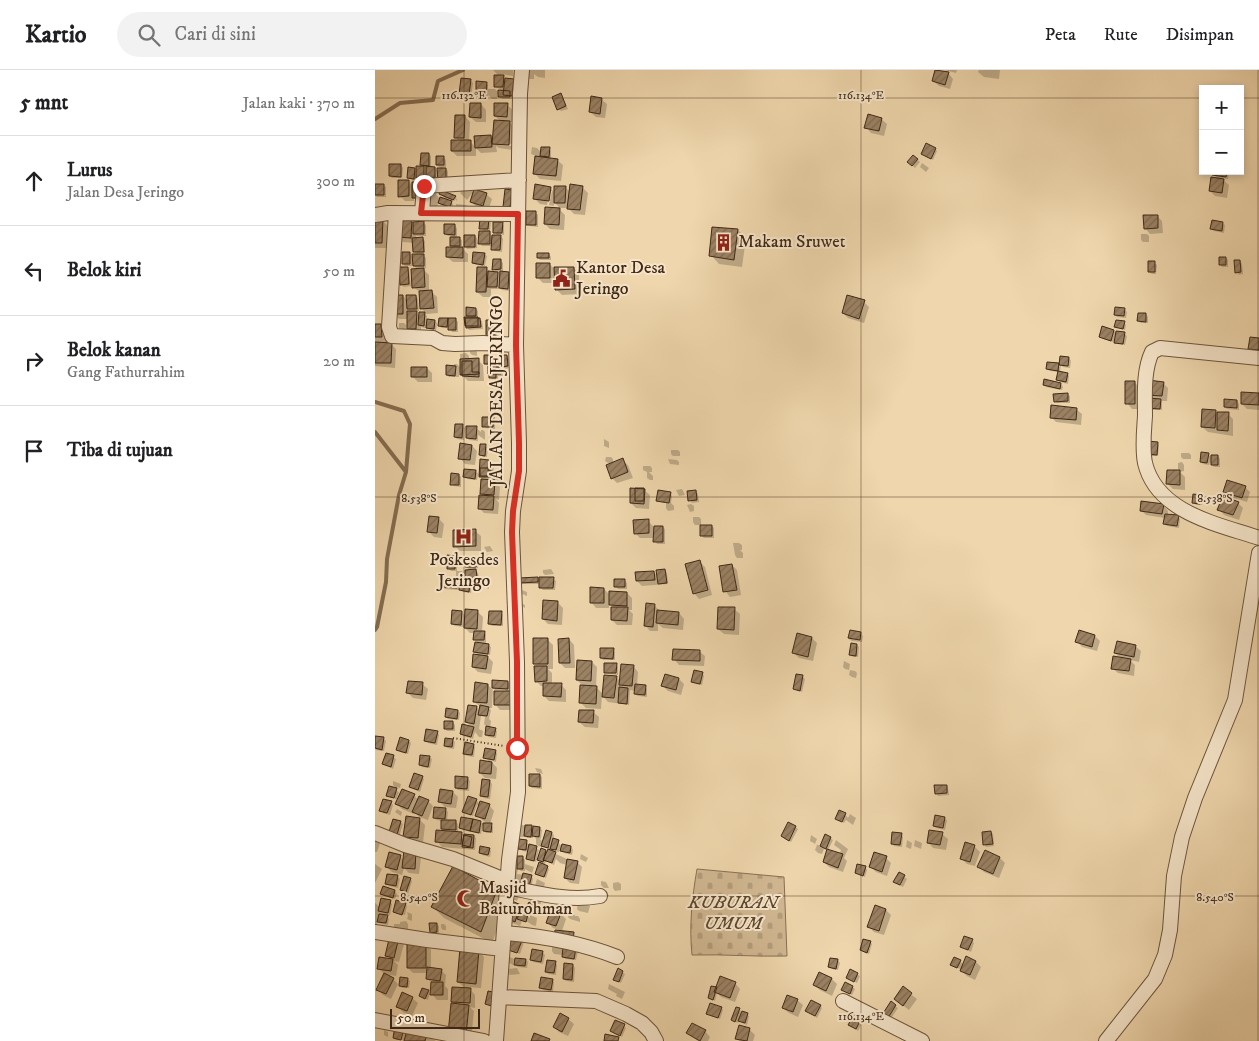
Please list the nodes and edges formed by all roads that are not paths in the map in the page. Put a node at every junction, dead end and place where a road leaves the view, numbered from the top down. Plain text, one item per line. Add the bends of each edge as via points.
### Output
1 (522, 70) edge
2 (519, 180) junction
3 (397, 213) junction
4 (421, 213) junction
5 (518, 214) junction
6 (375, 215) edge
7 (516, 345) junction
8 (1259, 358) edge
9 (1259, 538) edge
10 (1259, 553) edge
11 (375, 833) edge
12 (507, 884) junction
13 (600, 896) dead end
14 (375, 932) edge
15 (503, 934) junction
16 (502, 949) junction
17 (617, 957) dead end
18 (499, 997) junction
19 (843, 1000) dead end
20 (375, 1020) edge
21 (484, 1041) edge
22 (496, 1041) edge
23 (656, 1041) edge
24 (922, 1041) edge
25 (1106, 1041) edge

1 - 2 street, JALAN DESA JERINGO
2 - 4 street via 424,186
2 - 5 street, JALAN DESA JERINGO
3 - 4 street
3 - 6 street
3 - 7 street via 389,326 392,336 433,338 455,344
4 - 5 street
5 - 7 street, JALAN DESA JERINGO
7 - 12 street, JALAN DESA JERINGO via 519,452 512,532 518,792
8 - 9 street via 1160,348 1152,352 1146,381 1144,449 1150,475 1176,505 1193,515
10 - 25 street via 1235,700 1182,836 1165,956 1155,979
11 - 12 street via 453,859
12 - 13 street via 562,898
12 - 15 street, JALAN DESA JERINGO
14 - 16 street
15 - 16 street, JALAN DESA JERINGO
15 - 17 street via 528,935
16 - 18 street, JALAN DESA JERINGO
18 - 22 street, JALAN DESA JERINGO
18 - 23 street via 596,1001 642,1024
19 - 24 street
20 - 21 street

